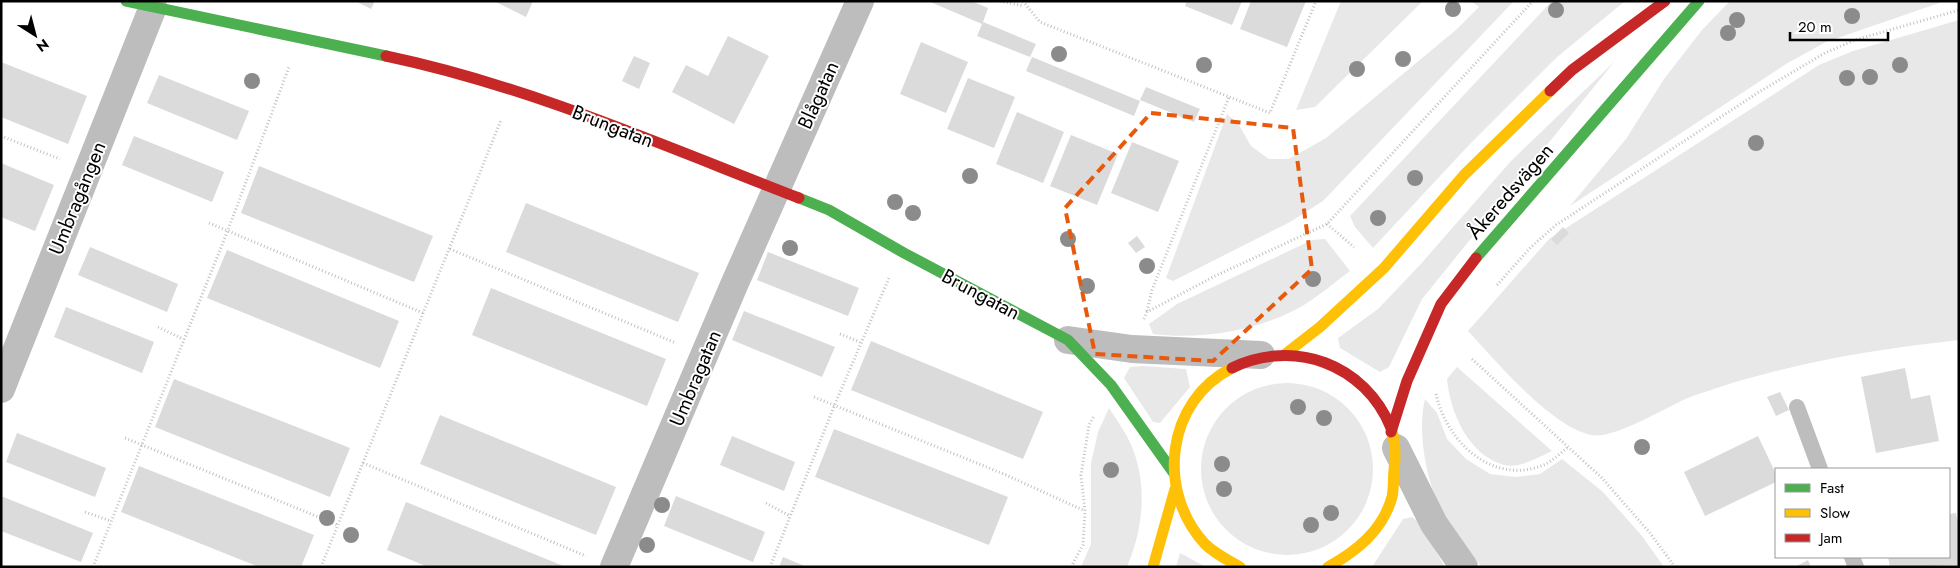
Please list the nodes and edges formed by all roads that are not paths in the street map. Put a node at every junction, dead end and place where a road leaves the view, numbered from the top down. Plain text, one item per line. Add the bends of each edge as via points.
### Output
1 (126, 1) edge
2 (860, 1) edge
3 (1665, 1) edge
4 (1699, 1) edge
5 (153, 7) junction
6 (776, 189) junction
7 (1068, 340) junction
8 (1272, 355) junction
9 (1, 389) edge
10 (1797, 408) dead end
11 (1394, 440) junction
12 (1820, 468) edge
13 (1173, 472) junction
14 (1175, 489) junction
15 (603, 563) edge
16 (1153, 567) edge
17 (1240, 567) edge
18 (1328, 567) edge
19 (1464, 567) edge

1 - 5 street, Brungatan
2 - 6 street, Blågatan
3 - 8 street, Åkeredsvägen via 1572,70 1464,176 1384,268 1320,327
4 - 11 street, Åkeredsvägen via 1492,238 1441,304 1407,381
5 - 6 street, Brungatan via 432,66 588,116
5 - 9 street, Umbragången
6 - 7 street, Brungatan via 829,210
6 - 15 street, Umbragatan via 704,354
7 - 8 street, Brungatan via 1132,349
7 - 13 street, Brungatan via 1111,385
8 - 11 street, Åkeredsvägen via 1304,354 1328,361 1346,371 1369,391 1387,417
8 - 13 street, Åkeredsvägen via 1226,369 1206,384 1180,425
10 - 12 lane
11 - 18 street, Åkeredsvägen via 1392,497 1385,516 1372,535 1348,557
11 - 19 street via 1434,524
13 - 14 street, Åkeredsvägen
14 - 16 street, Åkeredsvägen
14 - 17 street, Åkeredsvägen via 1187,519 1203,541 1221,557

